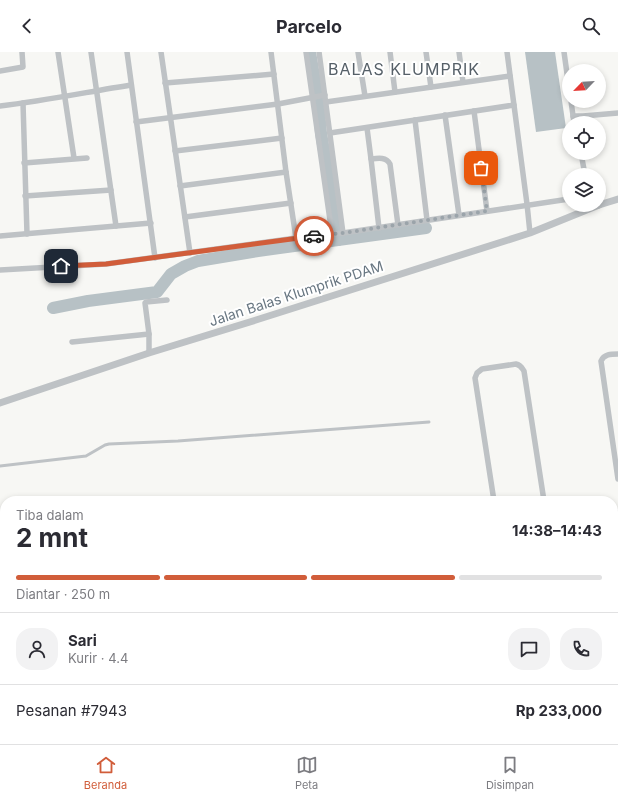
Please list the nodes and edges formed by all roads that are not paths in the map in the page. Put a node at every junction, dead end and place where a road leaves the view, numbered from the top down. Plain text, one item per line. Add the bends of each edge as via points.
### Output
1 (22, 52) edge
2 (58, 52) edge
3 (91, 52) edge
4 (127, 52) edge
5 (161, 52) edge
6 (271, 52) edge
7 (306, 52) edge
8 (319, 52) edge
9 (358, 52) edge
10 (390, 52) edge
11 (426, 52) edge
12 (459, 52) edge
13 (507, 52) edge
14 (564, 52) edge
15 (566, 64) edge
16 (0, 71) edge
17 (274, 74) junction
18 (510, 76) junction
19 (463, 82) junction
20 (165, 83) junction
21 (131, 85) junction
22 (431, 87) junction
23 (97, 90) junction
24 (395, 92) junction
25 (319, 96) junction
26 (364, 96) junction
27 (65, 97) junction
28 (326, 102) junction
29 (23, 103) junction
30 (278, 104) junction
31 (514, 105) junction
32 (0, 106) edge
33 (572, 108) edge
34 (474, 111) junction
35 (618, 113) edge
36 (445, 116) junction
37 (574, 116) edge
38 (583, 116) edge
39 (170, 117) junction
40 (415, 120) junction
41 (136, 122) junction
42 (367, 128) junction
43 (330, 133) junction
44 (282, 138) junction
45 (175, 151) junction
46 (74, 158) junction
47 (87, 158) dead end
48 (371, 159) junction
49 (24, 163) junction
50 (286, 172) junction
51 (180, 186) junction
52 (111, 190) junction
53 (25, 196) junction
54 (618, 199) edge
55 (562, 200) edge
56 (291, 202) junction
57 (606, 202) edge
58 (528, 207) junction
59 (487, 211) junction
60 (581, 212) edge
61 (459, 215) junction
62 (185, 217) junction
63 (427, 220) junction
64 (151, 223) junction
65 (398, 225) junction
66 (116, 226) junction
67 (379, 228) junction
68 (530, 233) junction
69 (27, 234) junction
70 (334, 234) junction
71 (342, 234) junction
72 (0, 236) edge
73 (296, 238) junction
74 (190, 253) junction
75 (155, 258) junction
76 (0, 270) edge
77 (167, 300) dead end
78 (149, 334) junction
79 (72, 342) dead end
80 (149, 353) junction
81 (618, 354) edge
82 (0, 403) edge
83 (429, 422) dead end
84 (0, 466) edge
85 (618, 479) edge
86 (493, 496) edge
87 (543, 496) edge

1 - 16 street via 23,67
2 - 27 street
3 - 23 street
4 - 21 street
5 - 20 street
6 - 17 street
7 - 25 street
8 - 25 street
9 - 26 street
10 - 24 street
11 - 22 street
12 - 19 street
13 - 18 street
14 - 15 street
17 - 20 street
17 - 30 street
18 - 19 street
18 - 31 street
19 - 22 street
20 - 39 street
21 - 23 street
21 - 41 street
22 - 24 street
23 - 27 street
23 - 52 street
24 - 26 street
25 - 28 street
25 - 30 street
25 - 70 street
26 - 28 street
27 - 29 street
27 - 46 street
28 - 43 street
29 - 32 street
29 - 49 street
30 - 39 street
30 - 44 street
31 - 34 street
31 - 58 street
33 - 37 street
34 - 36 street
34 - 59 street
35 - 38 street
36 - 40 street
36 - 61 street
39 - 41 street
39 - 45 street
40 - 42 street
40 - 63 street
41 - 64 street
42 - 43 street
42 - 48 street
43 - 71 street
44 - 45 street
44 - 50 street
45 - 51 street
46 - 47 street
46 - 49 street
48 - 65 street via 384,158 390,164
48 - 67 street
49 - 53 street
50 - 51 street
50 - 56 street
51 - 62 street
52 - 53 street
52 - 66 street
53 - 69 street
54 - 57 street, Jalan Balas Klumprik PDAM
55 - 58 street
56 - 62 street
56 - 73 street
58 - 59 street
58 - 68 street
59 - 61 street
60 - 68 street, Jalan Balas Klumprik PDAM
61 - 63 street
62 - 74 street
63 - 65 street
64 - 66 street
64 - 75 street
65 - 67 street
66 - 69 street
67 - 71 street
68 - 80 street, Jalan Balas Klumprik PDAM
69 - 72 street
70 - 71 street
70 - 73 street
73 - 74 street
74 - 75 street
75 - 76 street via 106,264
77 - 78 street via 145,303
78 - 79 street
78 - 80 street
80 - 82 street, Jalan Balas Klumprik PDAM
81 - 85 street via 605,356 601,361
83 - 84 lane via 109,444 86,456
86 - 87 street via 475,378 482,369 516,364 524,371

